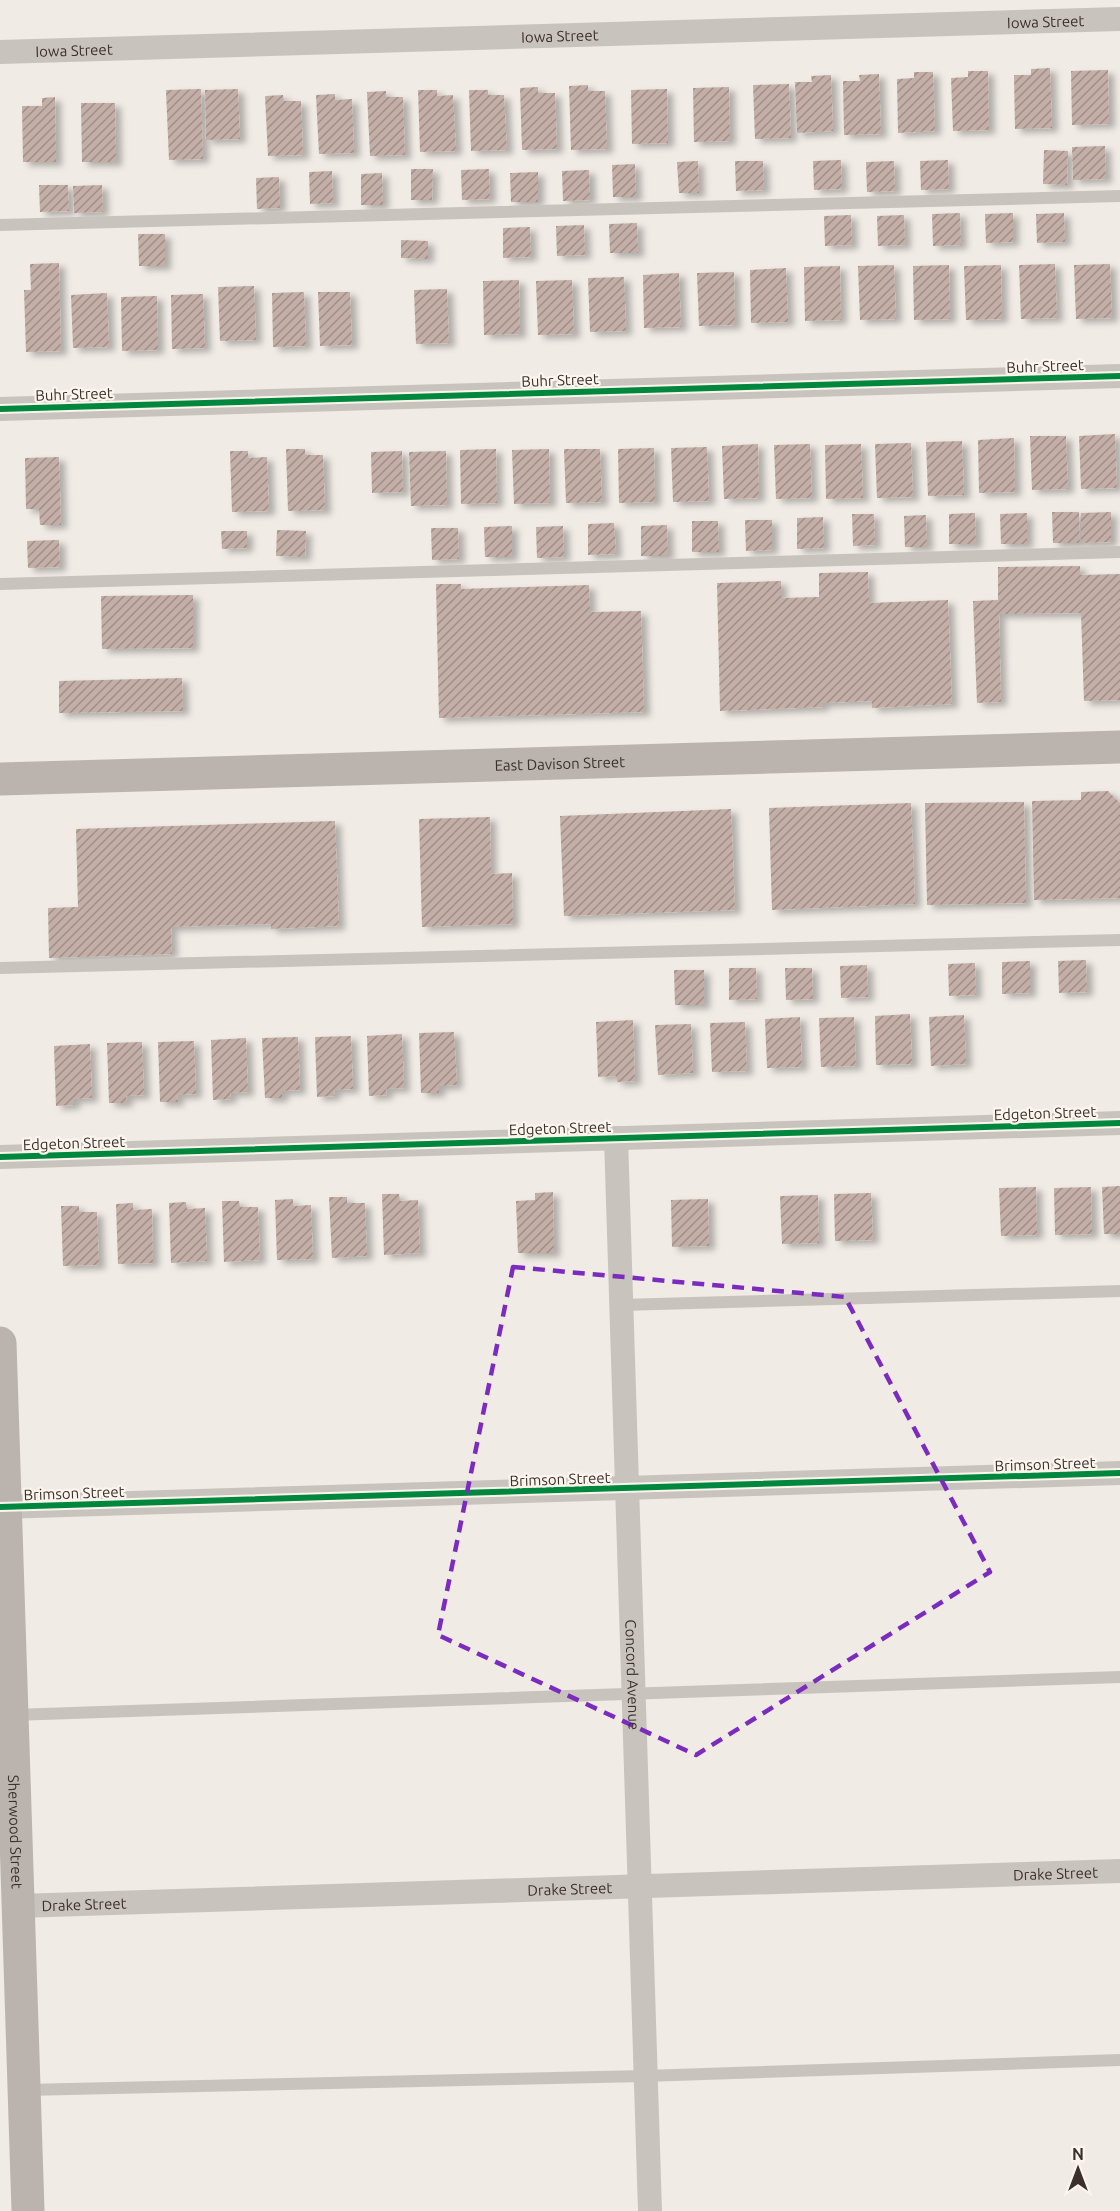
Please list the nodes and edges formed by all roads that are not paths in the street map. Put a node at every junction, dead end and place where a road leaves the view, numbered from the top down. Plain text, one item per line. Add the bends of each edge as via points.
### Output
1 (1120, 19) edge
2 (0, 52) edge
3 (1120, 196) edge
4 (0, 225) edge
5 (1120, 376) edge
6 (0, 409) edge
7 (1120, 552) edge
8 (0, 584) edge
9 (1120, 747) edge
10 (0, 779) edge
11 (1120, 940) edge
12 (0, 968) edge
13 (1120, 1123) edge
14 (616, 1138) junction
15 (0, 1157) edge
16 (1120, 1291) edge
17 (621, 1305) junction
18 (0, 1343) edge
19 (1120, 1473) edge
20 (627, 1489) junction
21 (3, 1507) edge
22 (1120, 1677) edge
23 (6, 1680) edge
24 (633, 1692) junction
25 (6, 1715) edge
26 (1120, 1871) edge
27 (640, 1885) junction
28 (18, 1906) junction
29 (1120, 2060) edge
30 (645, 2076) junction
31 (24, 2090) junction
32 (28, 2211) edge
33 (650, 2211) edge

1 - 2 street, Iowa Street
3 - 4 lane
5 - 6 street, Buhr Street
7 - 8 lane
9 - 10 main road, East Davison Street
11 - 12 lane
13 - 14 street, Edgeton Street
14 - 15 street, Edgeton Street
14 - 17 street, Concord Avenue
16 - 17 lane
17 - 20 street, Concord Avenue
18 - 21 main road, Sherwood Street
19 - 20 street, Brimson Street
20 - 21 street, Brimson Street
20 - 24 street, Concord Avenue
21 - 23 main road, Sherwood Street
22 - 24 lane
23 - 25 main road, Sherwood Street
24 - 25 lane
24 - 27 street, Concord Avenue
25 - 28 main road, Sherwood Street
26 - 27 street, Drake Street
27 - 28 street, Drake Street
27 - 30 street, Concord Avenue
28 - 31 main road, Sherwood Street
29 - 30 lane
30 - 31 lane
30 - 33 street, Concord Avenue
31 - 32 main road, Sherwood Street

